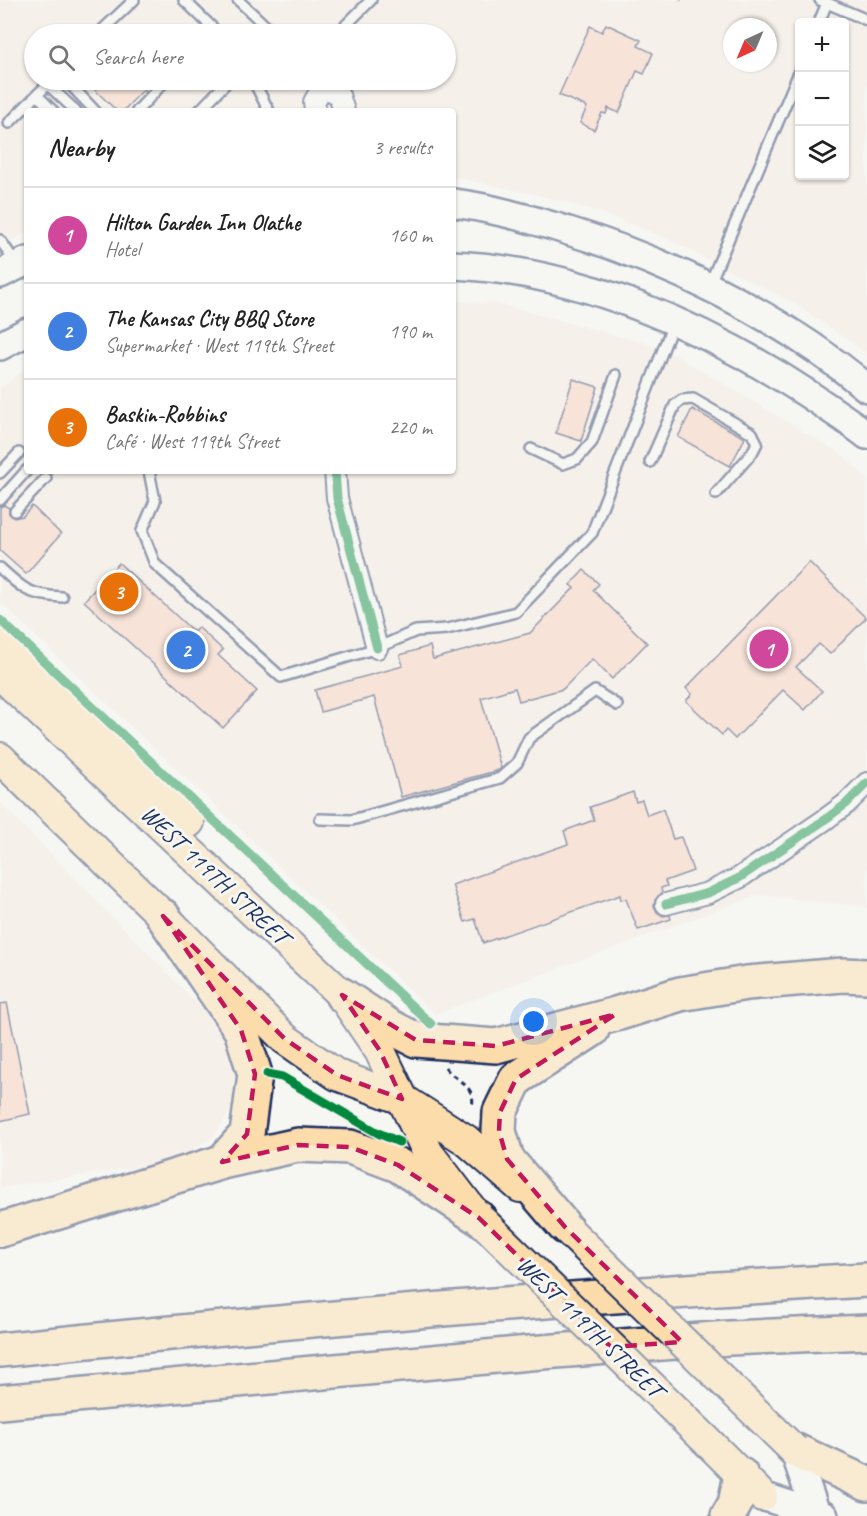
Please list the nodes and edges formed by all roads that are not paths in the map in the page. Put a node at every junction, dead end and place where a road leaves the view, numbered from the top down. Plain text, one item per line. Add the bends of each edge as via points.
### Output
1 (134, 0) edge
2 (184, 0) edge
3 (238, 0) edge
4 (371, 0) edge
5 (824, 1) edge
6 (820, 18) edge
7 (867, 20) edge
8 (109, 24) edge
9 (207, 24) edge
10 (263, 24) edge
11 (347, 24) edge
12 (799, 72) edge
13 (42, 90) edge
14 (56, 90) edge
15 (75, 90) edge
16 (156, 90) edge
17 (219, 90) edge
18 (258, 90) edge
19 (318, 90) edge
20 (332, 90) edge
21 (37, 95) junction
22 (50, 108) edge
23 (73, 108) edge
24 (92, 108) edge
25 (139, 108) edge
26 (202, 108) edge
27 (267, 108) edge
28 (315, 108) edge
29 (343, 108) edge
30 (9, 123) dead end
31 (456, 204) edge
32 (0, 240) edge
33 (456, 265) edge
34 (15, 267) edge
35 (709, 287) junction
36 (674, 321) junction
37 (24, 334) edge
38 (0, 346) edge
39 (616, 375) dead end
40 (867, 388) edge
41 (867, 435) edge
42 (531, 449) dead end
43 (19, 453) dead end
44 (650, 462) dead end
45 (0, 473) edge
46 (24, 473) edge
47 (150, 474) edge
48 (335, 474) edge
49 (46, 478) dead end
50 (716, 494) dead end
51 (0, 500) edge
52 (15, 511) dead end
53 (0, 568) edge
54 (63, 597) dead end
55 (0, 642) edge
56 (377, 648) junction
57 (0, 674) edge
58 (617, 705) dead end
59 (0, 758) edge
60 (867, 783) edge
61 (320, 819) dead end
62 (219, 879) junction
63 (666, 904) dead end
64 (163, 916) junction
65 (867, 976) edge
66 (342, 995) junction
67 (616, 1014) junction
68 (402, 1099) junction
69 (222, 1162) junction
70 (479, 1218) junction
71 (565, 1227) junction
72 (0, 1230) edge
73 (867, 1280) edge
74 (867, 1332) edge
75 (0, 1350) edge
76 (0, 1402) edge
77 (794, 1450) junction
78 (867, 1484) edge
79 (752, 1485) junction
80 (819, 1515) edge
81 (728, 1516) edge

1 - 8 lane
2 - 9 lane
3 - 10 lane
4 - 11 lane
5 - 6 lane
5 - 7 lane
12 - 35 lane
13 - 21 lane
14 - 23 lane
15 - 24 lane
16 - 25 lane
17 - 26 lane
18 - 27 lane
19 - 28 street
20 - 29 street via 339,94
21 - 22 lane
21 - 30 lane
31 - 35 main road via 528,218 585,236 650,259
32 - 34 lane
33 - 36 main road via 542,278 597,292
35 - 40 main road via 810,346
36 - 41 main road via 755,361
36 - 56 lane via 592,533 516,612 447,629 416,631
37 - 38 main road
39 - 42 lane via 592,442 577,459 563,464
43 - 45 lane
44 - 50 lane via 675,405 693,399 752,433 757,442
46 - 51 lane
47 - 56 lane via 155,501 142,531 155,564 281,677
48 - 56 street via 337,498
49 - 52 lane
53 - 54 lane via 22,588
55 - 62 main road via 218,850
57 - 62 main road, WEST 119TH STREET
58 - 61 lane via 595,691 530,738 517,764 500,778 352,820
59 - 64 main road, WEST 119TH STREET
60 - 63 street via 846,804 739,878 708,893
62 - 66 main road, WEST 119TH STREET
64 - 68 main road, WEST 119TH STREET via 285,1040 337,1075
64 - 69 highway via 241,1030 255,1074 247,1134
65 - 67 highway via 747,983 680,994
66 - 67 highway via 416,1040 496,1046
66 - 68 main road, WEST 119TH STREET via 380,1050
67 - 71 highway via 516,1079 500,1112 499,1131 507,1159
68 - 70 main road, WEST 119TH STREET via 428,1153
68 - 71 main road, WEST 119TH STREET via 466,1140
69 - 70 highway via 298,1145 350,1147 398,1165
69 - 72 highway
70 - 79 main road, WEST 119TH STREET, bridge
71 - 77 main road, WEST 119TH STREET, bridge
73 - 75 highway via 462,1308
74 - 76 highway via 529,1353
77 - 78 highway
77 - 80 main road, WEST 119TH STREET
79 - 80 main road, WEST 119TH STREET
79 - 81 highway

